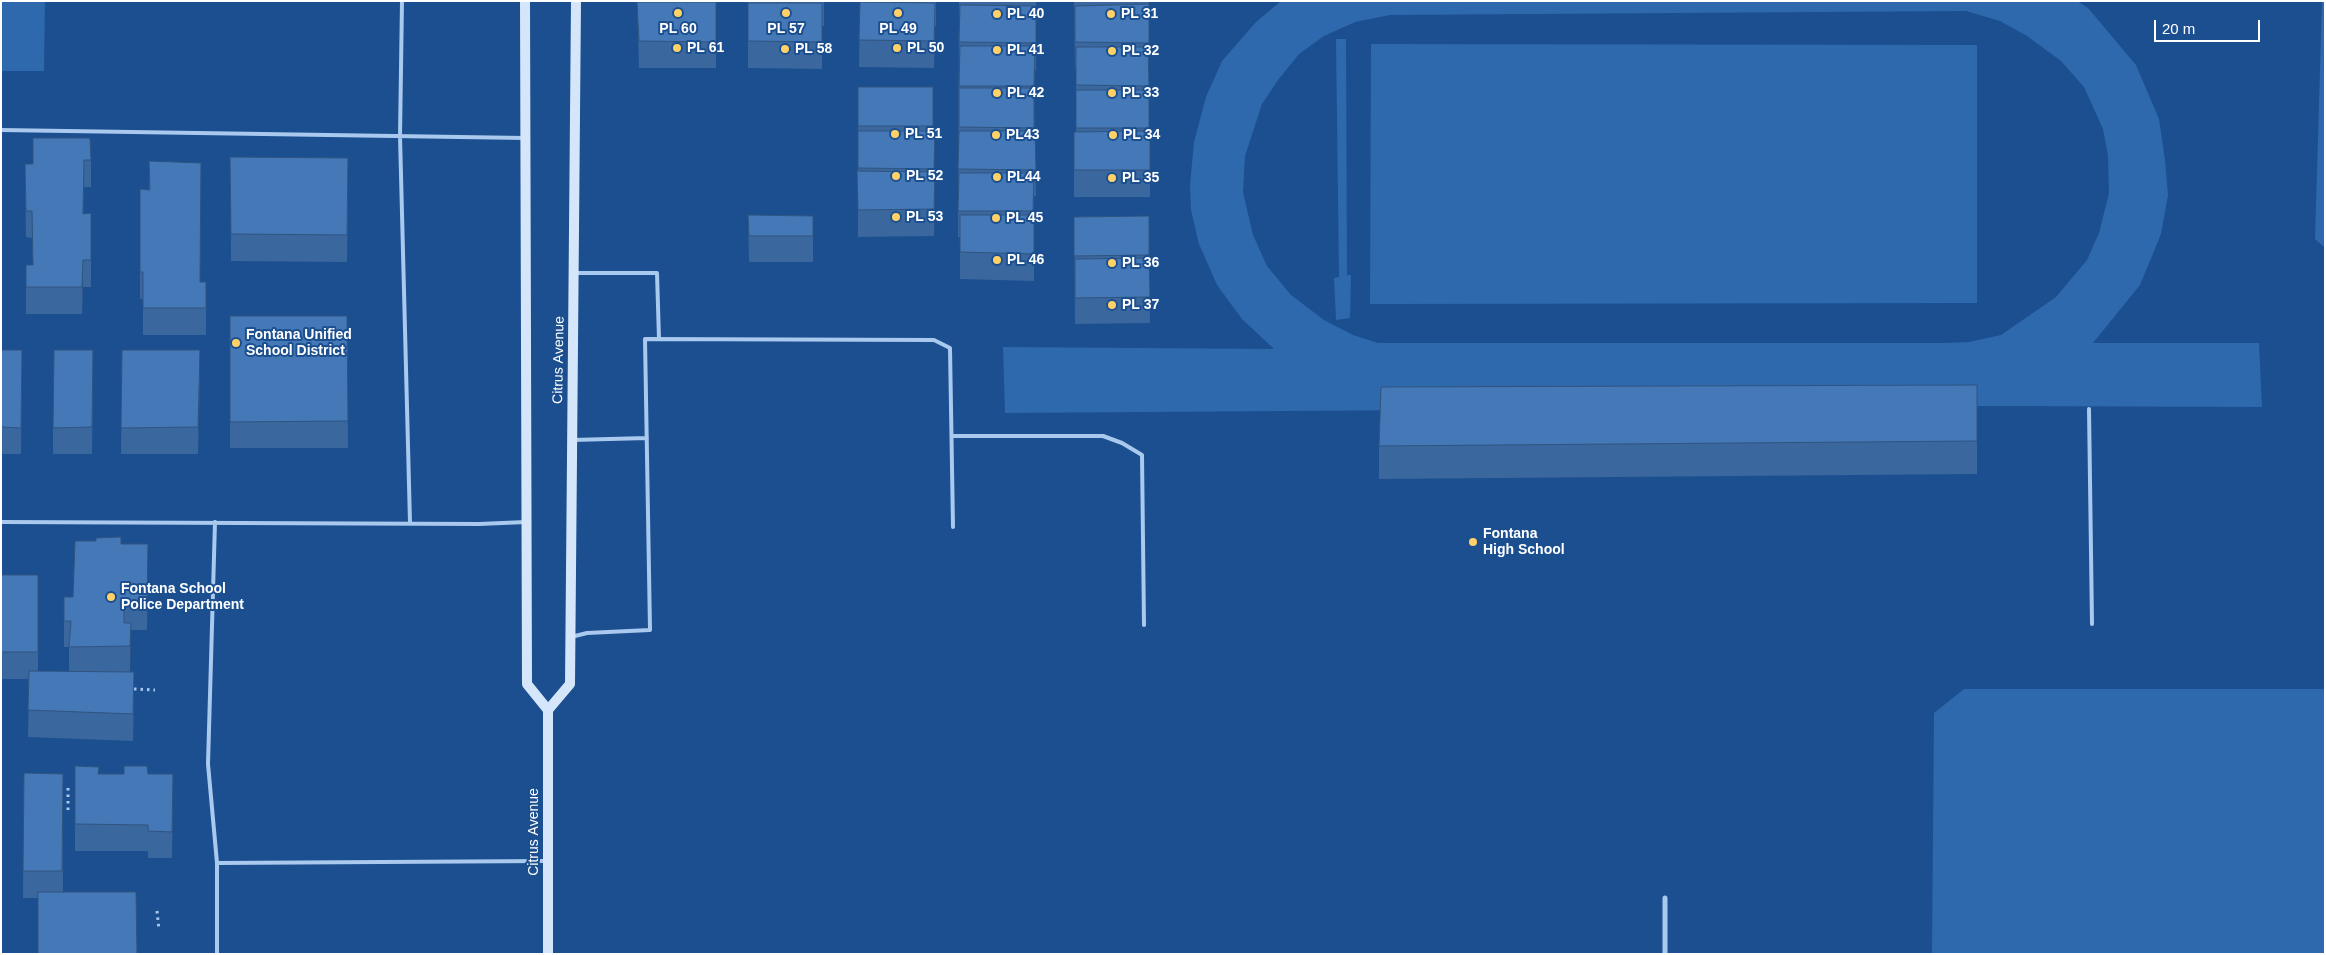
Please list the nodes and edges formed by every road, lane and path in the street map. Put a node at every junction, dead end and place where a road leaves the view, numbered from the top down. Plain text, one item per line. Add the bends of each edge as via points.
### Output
1 (402, 1) edge
2 (525, 1) edge
3 (576, 1) edge
4 (1, 130) edge
5 (400, 136) junction
6 (525, 138) junction
7 (574, 273) junction
8 (659, 339) junction
9 (2090, 409) dead end
10 (952, 436) junction
11 (647, 438) junction
12 (572, 440) junction
13 (1, 522) edge
14 (215, 522) junction
15 (526, 522) junction
16 (410, 523) junction
17 (953, 527) dead end
18 (2092, 624) dead end
19 (1144, 625) dead end
20 (571, 637) junction
21 (134, 689) edge
22 (155, 690) dead end
23 (548, 710) junction
24 (68, 788) dead end
25 (68, 812) dead end
26 (548, 862) junction
27 (217, 863) junction
28 (1665, 898) dead end
29 (157, 911) dead end
30 (159, 930) dead end
31 (217, 954) edge
32 (548, 954) edge
33 (1665, 954) edge

1 - 5 lane
2 - 6 main road
3 - 7 main road, Citrus Avenue
4 - 5 lane
5 - 6 lane
5 - 16 lane
6 - 15 main road
7 - 8 lane via 657,273
7 - 12 main road, Citrus Avenue
8 - 10 lane via 934,340 950,348
8 - 11 lane via 645,339
9 - 18 lane
10 - 17 lane
10 - 19 lane via 1103,436 1142,456
11 - 12 lane
11 - 20 lane via 650,630 587,633
12 - 20 main road, Citrus Avenue
13 - 14 lane
14 - 16 lane
14 - 27 lane via 208,764
15 - 16 lane
15 - 23 main road via 527,684
20 - 23 main road, Citrus Avenue via 570,684
21 - 22 path
23 - 26 main road, Citrus Avenue
24 - 25 path
26 - 27 lane
26 - 32 main road, Citrus Avenue
27 - 31 lane
28 - 33 street
29 - 30 path

